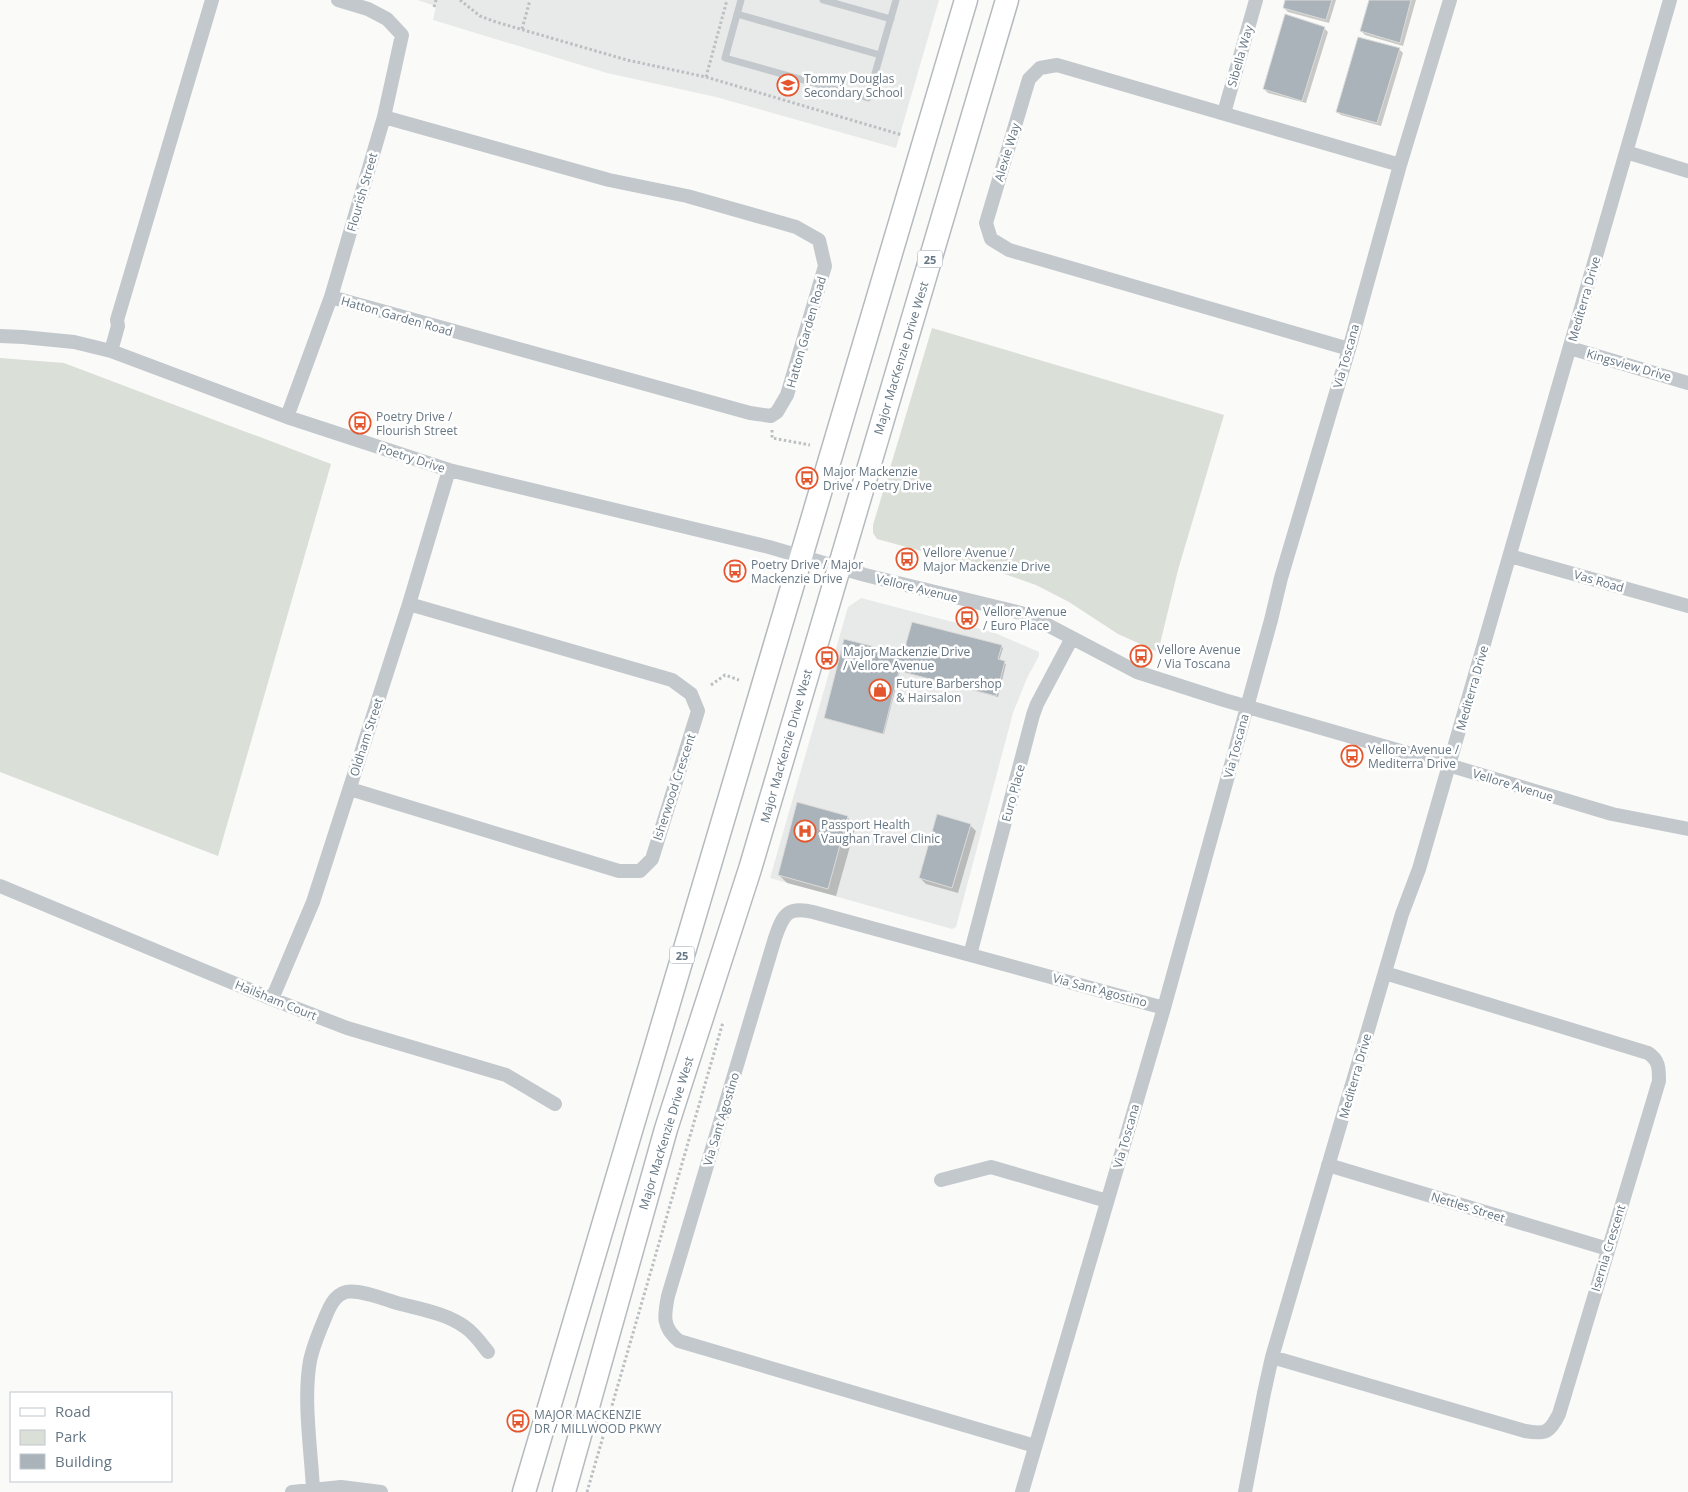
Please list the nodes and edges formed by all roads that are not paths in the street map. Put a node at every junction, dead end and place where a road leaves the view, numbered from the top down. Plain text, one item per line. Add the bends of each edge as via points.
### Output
1 (212, 0) edge
2 (338, 0) edge
3 (741, 0) edge
4 (823, 0) edge
5 (896, 0) edge
6 (966, 0) edge
7 (1007, 0) edge
8 (1256, 0) edge
9 (1450, 0) edge
10 (1670, 0) edge
11 (737, 14) junction
12 (891, 19) junction
13 (880, 56) junction
14 (1224, 113) junction
15 (384, 117) junction
16 (1626, 152) junction
17 (1400, 165) junction
18 (1688, 171) edge
19 (331, 297) junction
20 (0, 336) edge
21 (1570, 348) junction
22 (1349, 349) junction
23 (111, 351) junction
24 (1688, 382) edge
25 (287, 417) junction
26 (449, 470) junction
27 (801, 556) junction
28 (1510, 556) junction
29 (839, 567) junction
30 (410, 604) junction
31 (1688, 606) edge
32 (1072, 638) junction
33 (1246, 707) junction
34 (1449, 765) junction
35 (350, 789) junction
36 (1688, 829) edge
37 (0, 886) edge
38 (970, 955) junction
39 (1385, 973) junction
40 (272, 999) junction
41 (1164, 1008) junction
42 (555, 1104) dead end
43 (1328, 1165) junction
44 (940, 1180) dead end
45 (1108, 1201) junction
46 (1608, 1249) junction
47 (488, 1352) dead end
48 (1272, 1357) junction
49 (1035, 1446) junction
50 (314, 1489) junction
51 (292, 1492) edge
52 (381, 1492) edge
53 (524, 1492) edge
54 (564, 1492) edge
55 (1022, 1492) edge
56 (1245, 1492) edge

1 - 23 street via 117,320
2 - 15 street, Flourish Street via 387,19 402,35
3 - 11 lane
4 - 12 lane
5 - 12 lane
6 - 27 main road, 25
7 - 29 main road, Major MacKenzie Drive West / 25
8 - 14 street, Sibella Way
9 - 17 street, Via Toscana
10 - 16 street, Mediterra Drive
11 - 13 lane
11 - 13 lane via 725,58 868,98
12 - 13 lane
14 - 17 street, Alexie Way
14 - 22 street, Alexie Way via 1057,65 1040,68 1029,80 986,223 990,239 1009,250
15 - 19 street, Flourish Street
15 - 19 street, Hatton Garden Road via 609,180 696,198 796,227 819,240 825,266 787,394 771,416 750,413
16 - 18 street
16 - 21 street, Mediterra Drive
17 - 22 street, Via Toscana
19 - 25 street, Flourish Street
20 - 23 street, Poetry Drive via 74,342
21 - 24 street, Kingsview Drive
21 - 28 street, Mediterra Drive
22 - 33 street, Via Toscana
23 - 25 street, Poetry Drive
25 - 26 street, Poetry Drive
26 - 27 street, Poetry Drive
26 - 30 street, Oldham Street
27 - 29 street, Vellore Avenue
27 - 53 main road, 25
28 - 31 street, Vas Road
28 - 34 street, Mediterra Drive
29 - 32 street, Vellore Avenue via 1021,614
29 - 54 main road, Major MacKenzie Drive West / 25 via 750,869 666,1129
30 - 35 street, Oldham Street
30 - 35 street, Isherwood Crescent via 672,680 691,694 698,711 652,859 640,870 619,872
32 - 33 street, Vellore Avenue via 1136,672
32 - 38 street, Euro Place via 1033,715
33 - 34 street, Vellore Avenue
33 - 41 street, Via Toscana
34 - 36 street, Vellore Avenue via 1612,814
34 - 39 street, Mediterra Drive
35 - 40 street, Oldham Street via 313,902
37 - 40 street, Hailsham Court
38 - 41 street, Via Sant Agostino
38 - 49 street, Via Sant Agostino via 804,910 786,915 775,938 668,1296 665,1324 670,1334 690,1345
39 - 43 street, Mediterra Drive
39 - 46 street, Isernia Crescent via 1648,1052 1655,1058 1659,1067 1658,1081
40 - 42 street, Hailsham Court via 347,1028 506,1075
41 - 45 street, Via Toscana
43 - 46 street, Nettles Street
43 - 48 street, Mediterra Drive
44 - 45 street via 991,1167
45 - 49 street, Via Toscana
46 - 48 street, Isernia Crescent via 1559,1414 1553,1426 1538,1434
47 - 50 street via 464,1326 451,1319 364,1294 347,1292 335,1298 317,1335 309,1366 307,1396
48 - 56 street, Mediterra Drive
49 - 55 street, Via Toscana
50 - 51 street
50 - 52 street

